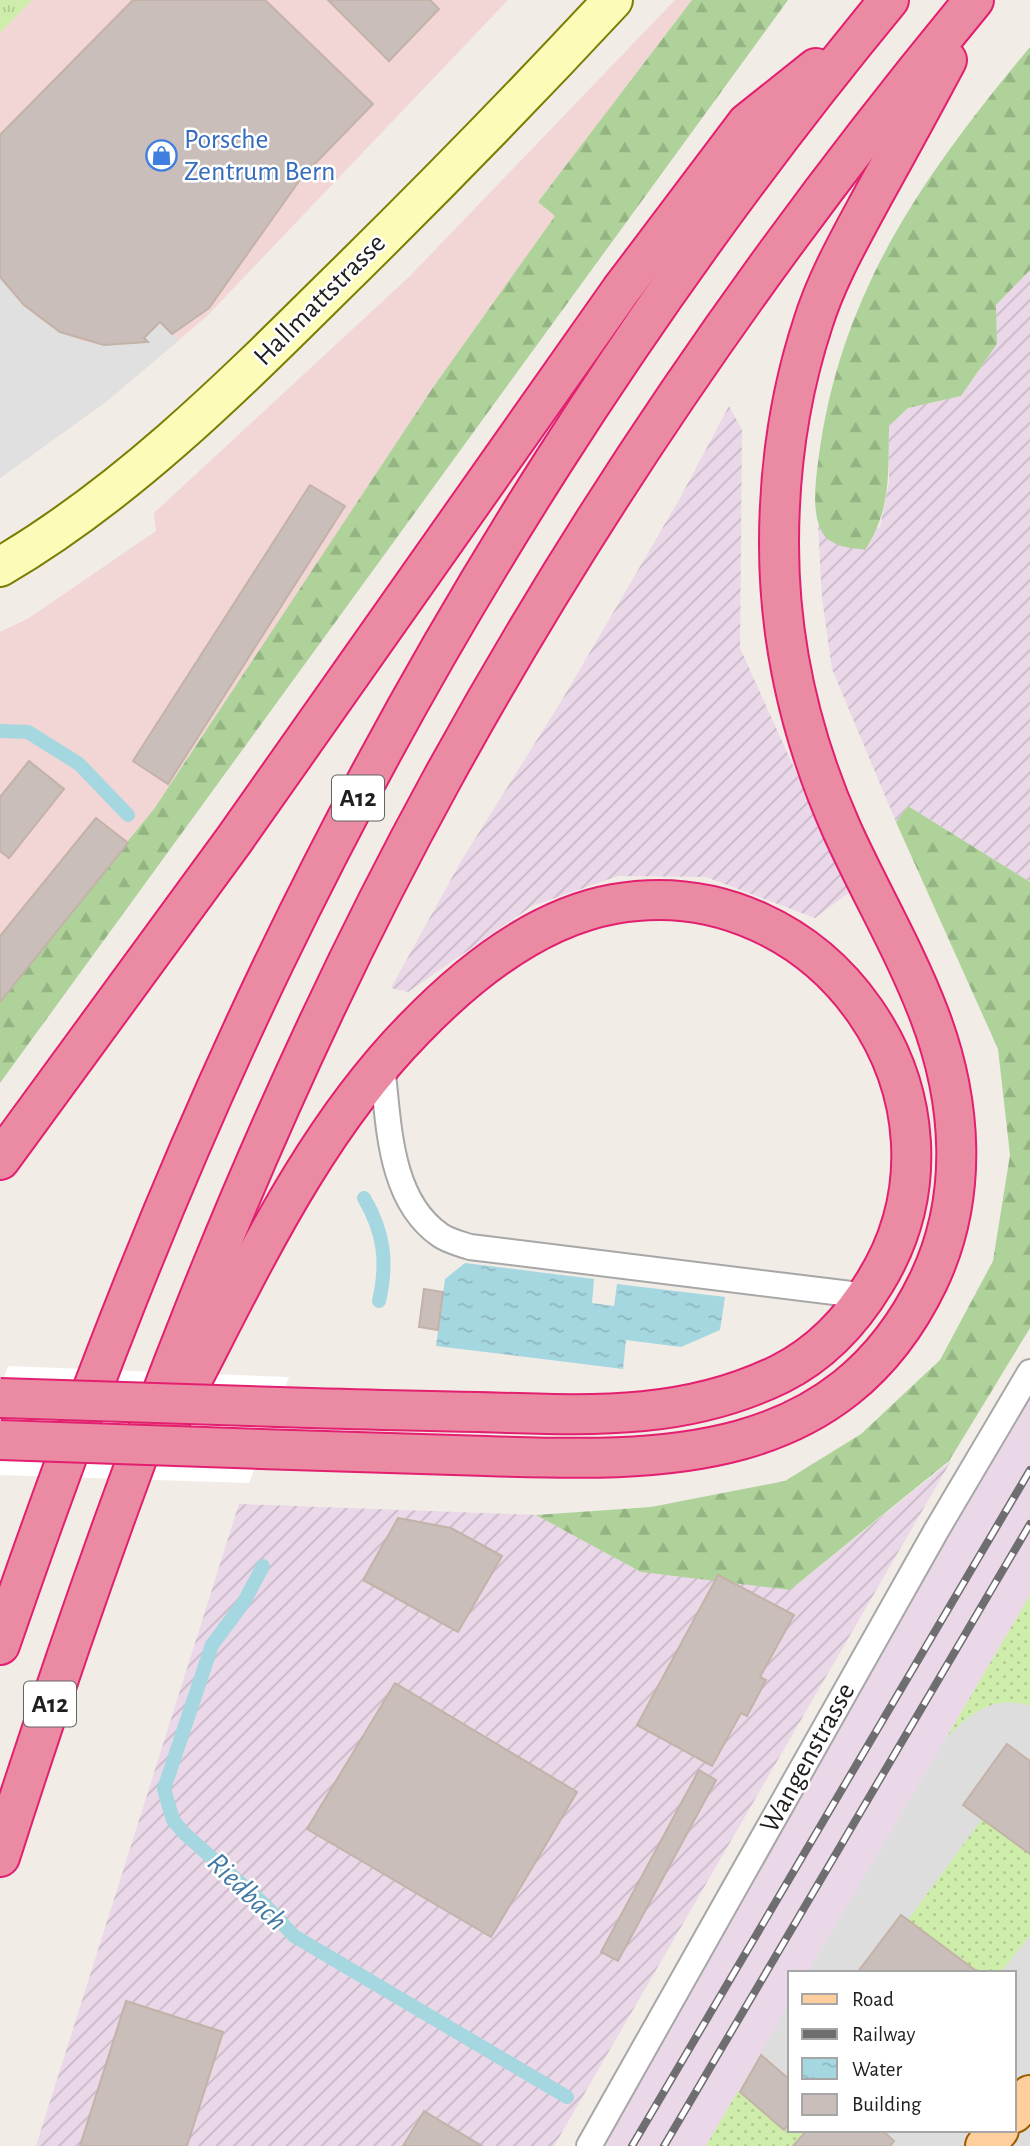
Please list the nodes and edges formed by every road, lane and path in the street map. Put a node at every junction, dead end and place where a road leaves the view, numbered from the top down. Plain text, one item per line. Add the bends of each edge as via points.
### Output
1 (613, 0) edge
2 (889, 0) edge
3 (974, 0) edge
4 (980, 0) edge
5 (865, 30) junction
6 (0, 567) edge
7 (382, 1065) junction
8 (0, 1160) edge
9 (867, 1296) junction
10 (1030, 1372) edge
11 (0, 1398) edge
12 (0, 1440) edge
13 (102, 1551) junction
14 (0, 1645) edge
15 (0, 1857) edge
16 (1030, 2095) edge
17 (1016, 2111) edge
18 (997, 2132) edge
19 (589, 2146) edge
20 (985, 2146) edge

1 - 6 main road, Hallmattstrasse via 397,224 188,427 103,498
2 - 5 highway, A12
3 - 13 highway, A12 via 839,168 694,369 563,571 448,768 373,911 275,1118 180,1343
4 - 12 highway, bridge via 859,222 814,320 794,400 780,507 784,625 802,720 843,832 929,1014 953,1107 957,1173 953,1203 922,1293 881,1353 829,1399 778,1428 707,1450 619,1458
5 - 8 highway via 747,123 621,290 227,850
5 - 14 highway, A12 via 700,247 593,401 506,539 378,760 274,962 166,1204
7 - 9 lane via 395,1161 410,1205 440,1236 470,1247
7 - 9 highway via 412,1030 481,968 544,929 590,909 673,901 724,911 780,932 830,967 868,1012 903,1090 910,1149 907,1201 892,1250
7 - 13 highway via 323,1142 297,1186
9 - 11 highway, bridge via 827,1342 795,1366 724,1397 671,1410 579,1415
10 - 19 lane, Wangenstrasse
13 - 15 highway, A12
16 - 17 main road
18 - 20 main road

